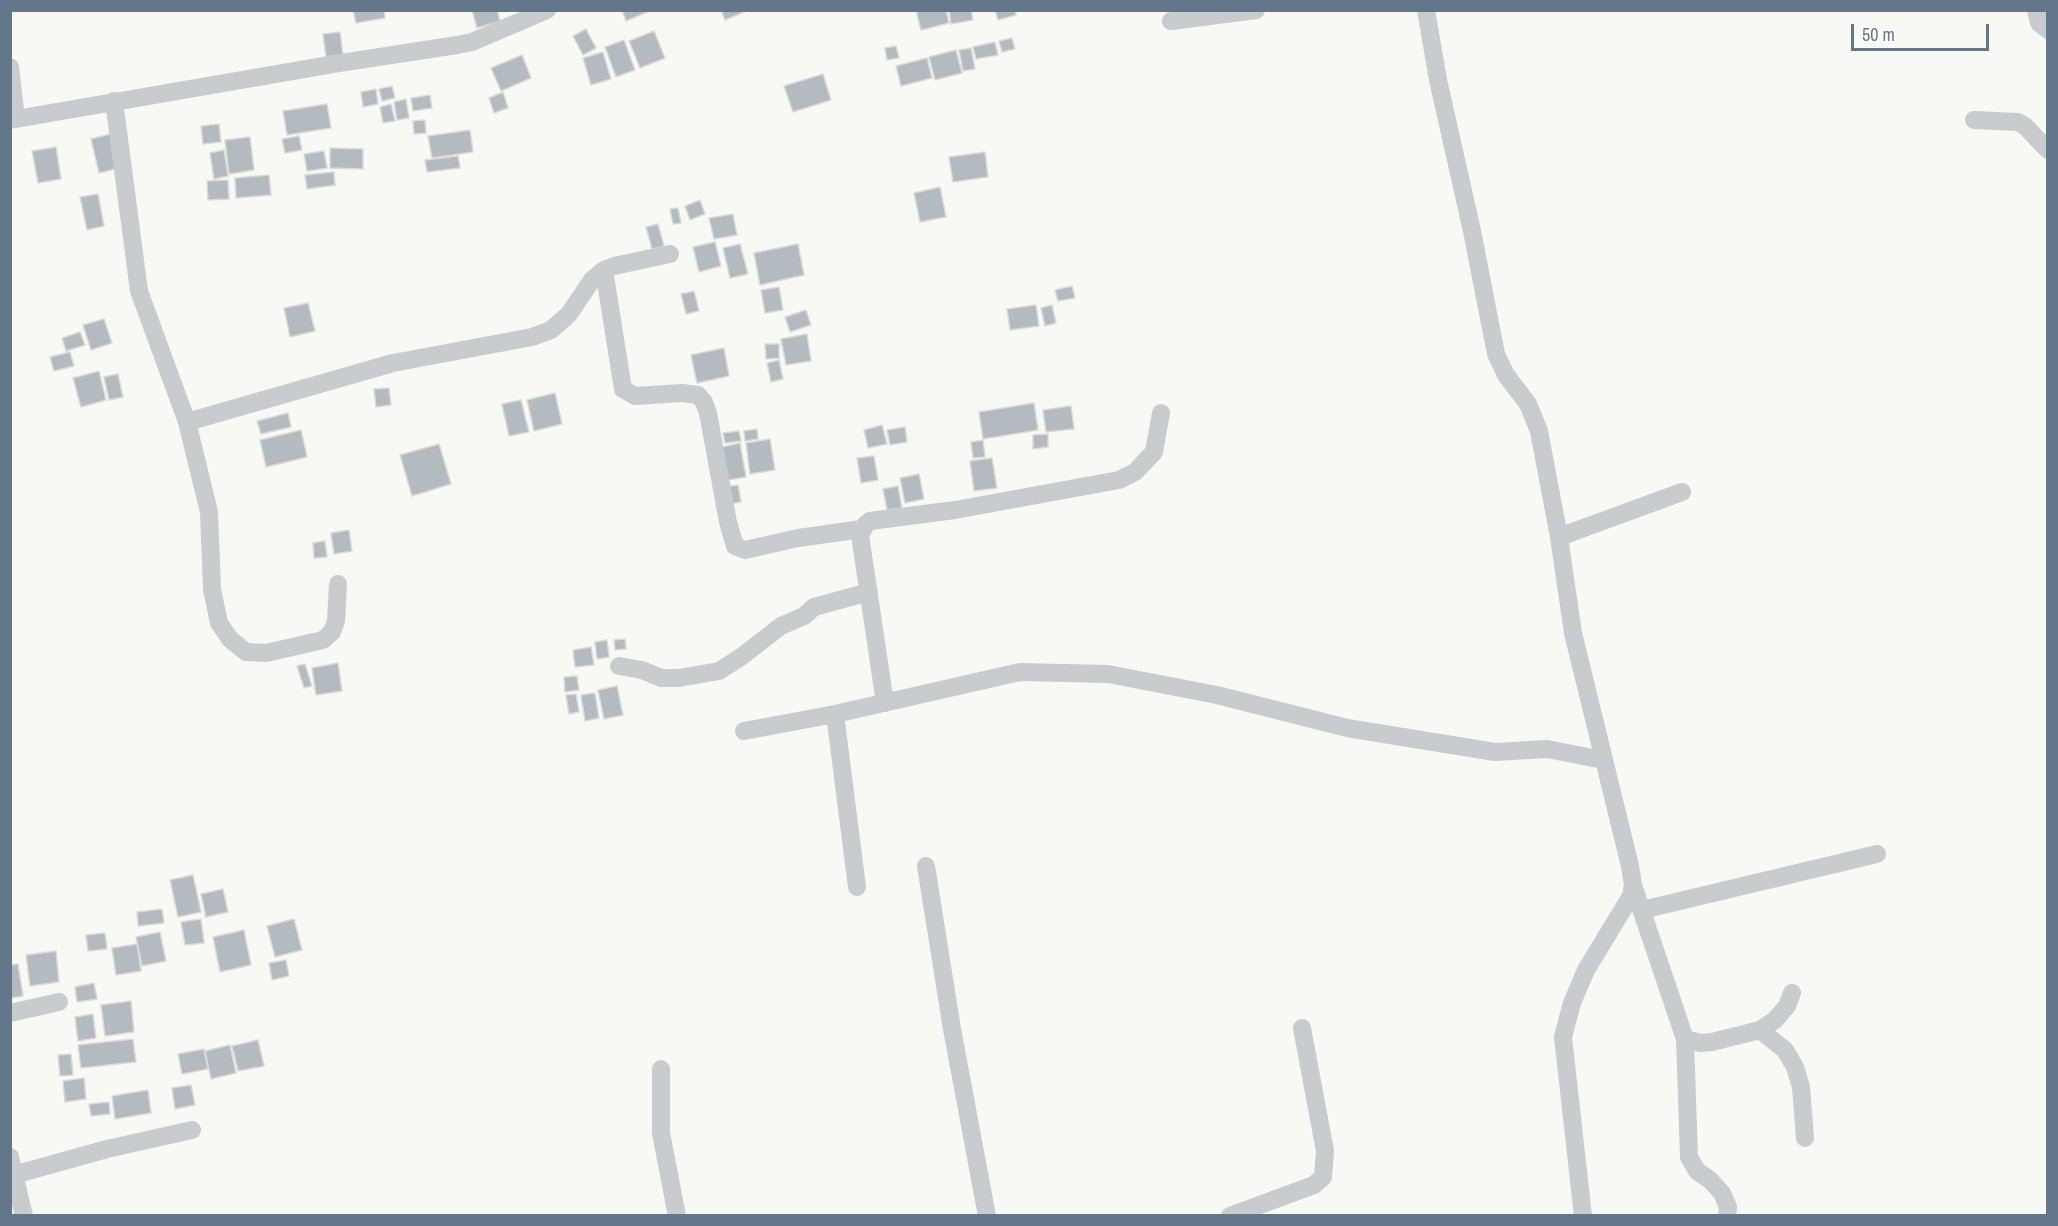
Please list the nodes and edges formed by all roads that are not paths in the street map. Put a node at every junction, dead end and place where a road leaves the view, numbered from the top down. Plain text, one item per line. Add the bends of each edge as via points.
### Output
1 (547, 10) edge
2 (1256, 10) edge
3 (1426, 10) edge
4 (2036, 10) edge
5 (1171, 21) dead end
6 (2048, 30) edge
7 (10, 67) edge
8 (114, 101) junction
9 (13, 120) edge
10 (1974, 120) dead end
11 (2048, 150) edge
12 (670, 254) dead end
13 (604, 270) junction
14 (1161, 413) dead end
15 (187, 422) junction
16 (1682, 492) dead end
17 (862, 529) junction
18 (1559, 537) junction
19 (338, 584) dead end
20 (869, 592) junction
21 (619, 666) dead end
22 (885, 703) junction
23 (835, 714) junction
24 (744, 731) dead end
25 (1603, 760) junction
26 (1877, 854) dead end
27 (926, 866) dead end
28 (1633, 885) junction
29 (857, 887) dead end
30 (1642, 910) junction
31 (1792, 993) dead end
32 (59, 1002) dead end
33 (10, 1013) edge
34 (1302, 1028) dead end
35 (1760, 1030) junction
36 (1685, 1039) junction
37 (661, 1069) dead end
38 (192, 1130) dead end
39 (1805, 1138) dead end
40 (10, 1156) edge
41 (13, 1176) edge
42 (24, 1215) edge
43 (677, 1215) edge
44 (987, 1215) edge
45 (1230, 1215) edge
46 (1583, 1215) edge
47 (1726, 1215) edge

1 - 8 street via 457,45
2 - 5 street
3 - 18 street via 1496,354 1534,416
4 - 6 street via 2039,22
7 - 9 street
8 - 9 street
8 - 15 street via 138,291
10 - 11 street via 2018,122
12 - 13 street
13 - 15 street via 592,280 569,314 551,330 532,337 393,363
13 - 17 street via 623,389 635,396 698,395 704,402 735,546 745,550
14 - 17 street via 1154,452 1135,472 1119,480 870,521
15 - 19 street via 209,512 212,589 219,623 230,639 246,652 266,653 323,640 336,621
16 - 18 street
17 - 20 street
18 - 25 street via 1573,633
20 - 21 street via 814,607 718,671 661,678
20 - 22 street
22 - 23 street
22 - 25 street via 1020,672 1108,674 1217,695 1347,729 1495,752 1547,749
23 - 24 street
23 - 29 street
25 - 28 street
26 - 30 street
27 - 44 street
28 - 30 street
28 - 46 street via 1628,902 1586,970 1563,1037
30 - 36 street
31 - 35 street via 1775,1020
32 - 33 street
34 - 45 street via 1325,1151 1323,1178 1314,1185
35 - 36 street via 1712,1042
35 - 39 street via 1785,1050 1795,1067 1801,1087
36 - 47 street via 1689,1157 1697,1171 1722,1193 1728,1207
37 - 43 street via 661,1132
38 - 41 street via 106,1149
40 - 41 street
41 - 42 street

